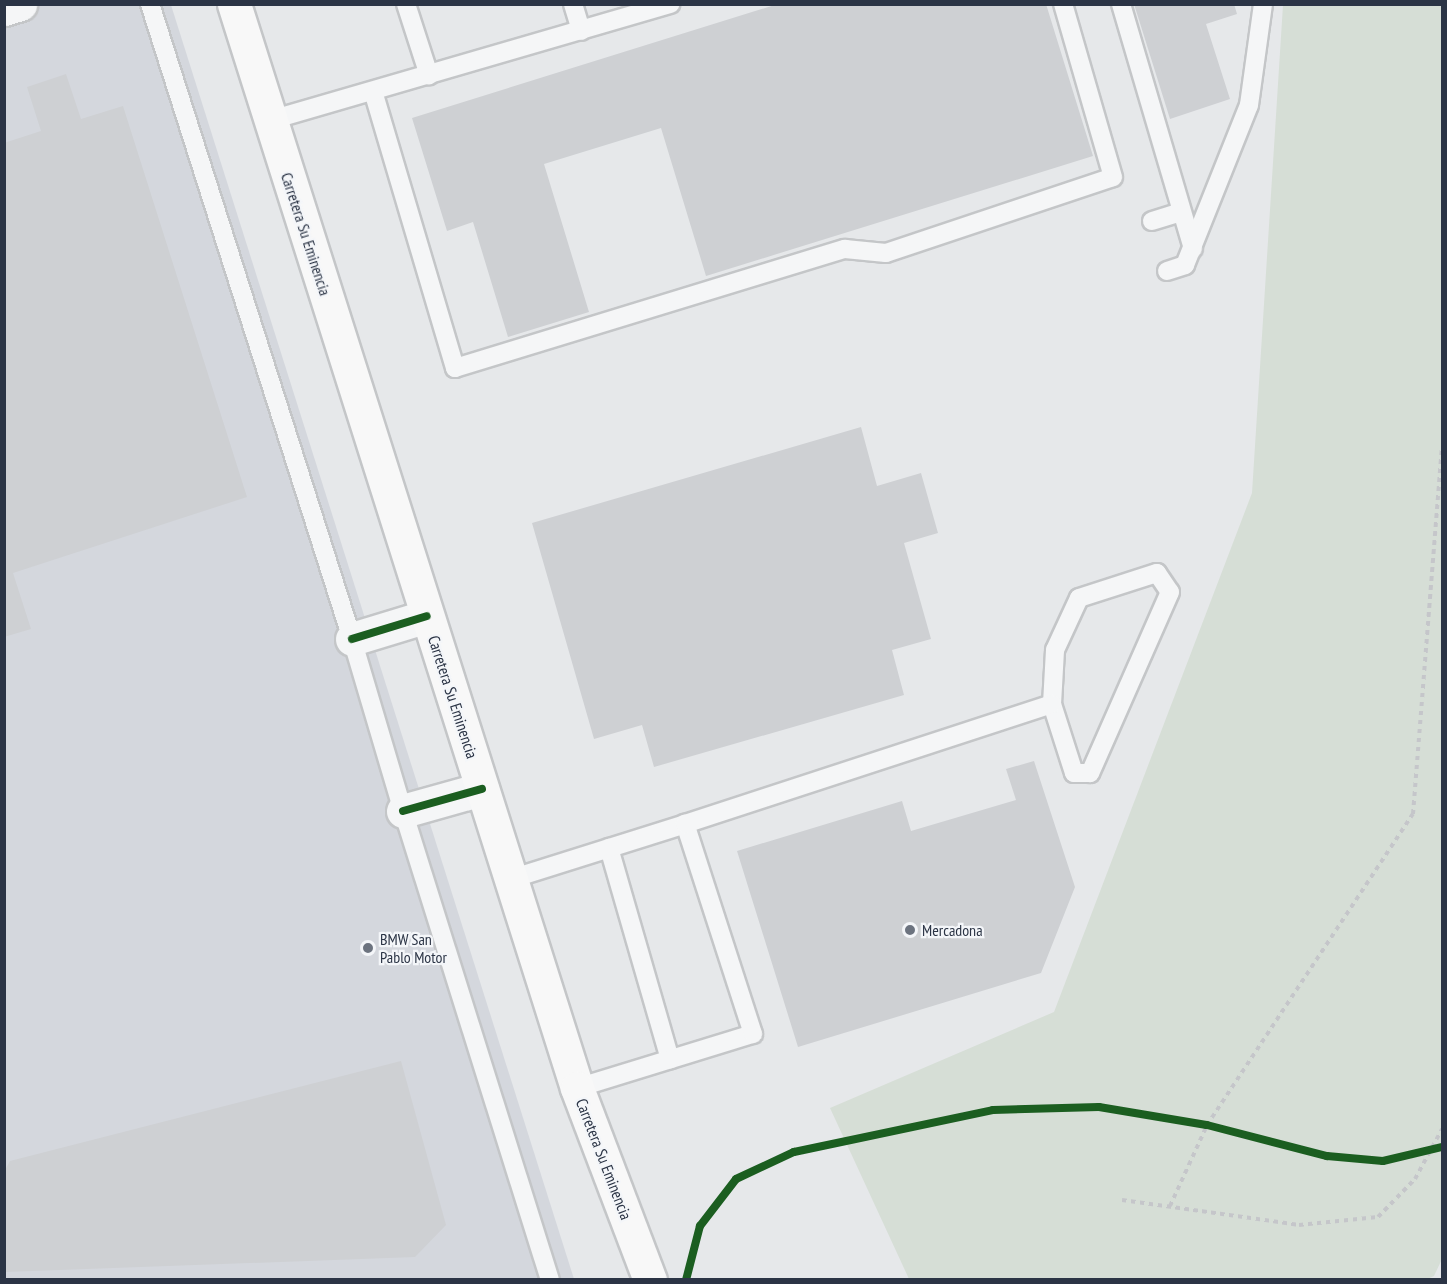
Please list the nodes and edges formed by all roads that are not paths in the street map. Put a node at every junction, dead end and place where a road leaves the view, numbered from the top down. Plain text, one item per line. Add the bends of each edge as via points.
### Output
1 (20, 4) edge
2 (150, 4) edge
3 (234, 4) edge
4 (406, 4) edge
5 (573, 4) edge
6 (670, 4) edge
7 (1063, 4) edge
8 (1121, 4) edge
9 (1263, 4) edge
10 (4, 9) edge
11 (641, 9) edge
12 (581, 31) junction
13 (429, 75) junction
14 (373, 91) junction
15 (270, 120) junction
16 (1181, 212) junction
17 (1152, 221) dead end
18 (1192, 249) junction
19 (1167, 271) dead end
20 (427, 616) junction
21 (352, 639) junction
22 (1052, 704) junction
23 (482, 789) junction
24 (403, 811) junction
25 (685, 824) junction
26 (609, 848) junction
27 (511, 879) junction
28 (670, 1059) junction
29 (577, 1088) junction
30 (641, 1264) edge
31 (550, 1280) edge
32 (650, 1280) edge

1 - 10 street
2 - 21 lane
3 - 15 main road, Carretera Su Eminencia
4 - 13 lane
5 - 12 lane
6 - 11 lane
7 - 14 lane via 1113,177 886,253 845,249 455,368
8 - 16 lane
9 - 18 lane via 1249,105
11 - 12 lane
12 - 13 lane
13 - 14 lane
14 - 15 lane
15 - 20 main road, Carretera Su Eminencia
16 - 17 lane
16 - 18 lane
18 - 19 lane via 1185,265
20 - 21 street
20 - 23 main road, Carretera Su Eminencia
21 - 24 lane
22 - 22 lane via 1074,773 1090,773 1170,592 1157,573 1079,598 1055,650
22 - 25 lane
23 - 24 street
23 - 27 main road, Carretera Su Eminencia
24 - 31 lane
25 - 26 lane
25 - 28 lane via 753,1034
26 - 27 lane
26 - 28 lane
27 - 29 main road, Carretera Su Eminencia
28 - 29 lane
29 - 30 main road, Carretera Su Eminencia
30 - 32 main road, Carretera Su Eminencia

